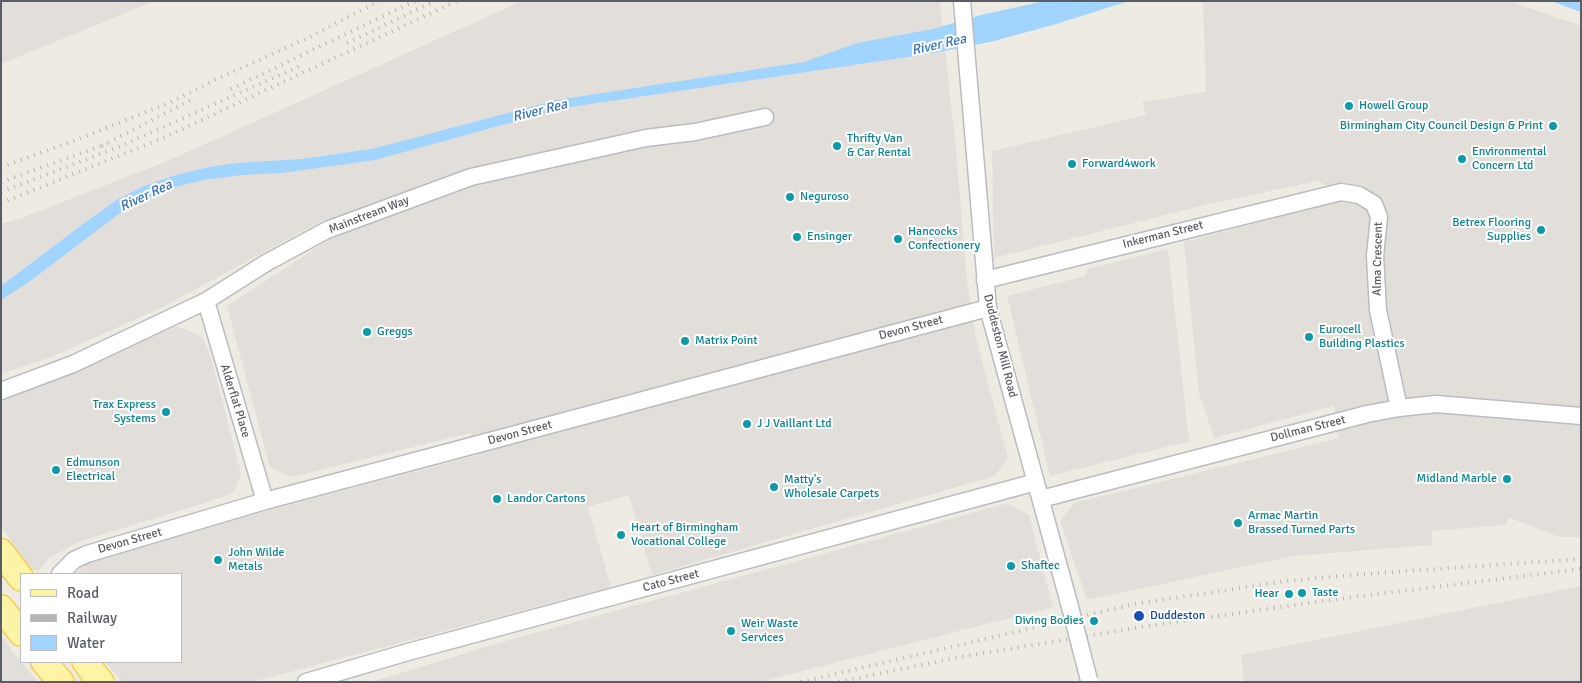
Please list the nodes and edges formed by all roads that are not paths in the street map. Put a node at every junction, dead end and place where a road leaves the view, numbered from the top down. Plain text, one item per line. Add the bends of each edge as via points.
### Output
1 (962, 8) edge
2 (765, 117) dead end
3 (1341, 192) joint
4 (985, 280) junction
5 (206, 301) junction
6 (988, 308) junction
7 (1, 391) edge
8 (1399, 408) junction
9 (1581, 416) edge
10 (1036, 482) junction
11 (1041, 499) junction
12 (265, 501) junction
13 (1, 552) edge
14 (61, 573) edge
15 (20, 577) edge
16 (1, 608) edge
17 (20, 632) edge
18 (45, 663) edge
19 (86, 663) edge
20 (1090, 681) edge
21 (60, 682) edge
22 (101, 682) edge
23 (306, 682) edge

1 - 4 street, Duddeston Mill Road
2 - 5 street, Mainstream Way via 695,132 646,138 471,177 327,230
3 - 4 street, Inkerman Street
3 - 8 street, Alma Crescent via 1359,195 1374,204 1379,217 1375,256 1378,310
4 - 6 street, Duddeston Mill Road
5 - 7 street, Mainstream Way via 73,364
5 - 12 street, Alderflat Place
6 - 10 street, Duddeston Mill Road
6 - 12 street, Devon Street
8 - 9 street, Dollman Street via 1436,404
8 - 11 street, Dollman Street
10 - 11 street, Duddeston Mill Road
10 - 23 street, Cato Street
11 - 20 street, Duddeston Mill Road, bridge
12 - 14 street, Devon Street via 87,554 74,560
13 - 15 main road
16 - 17 main road
18 - 21 main road
19 - 22 main road

